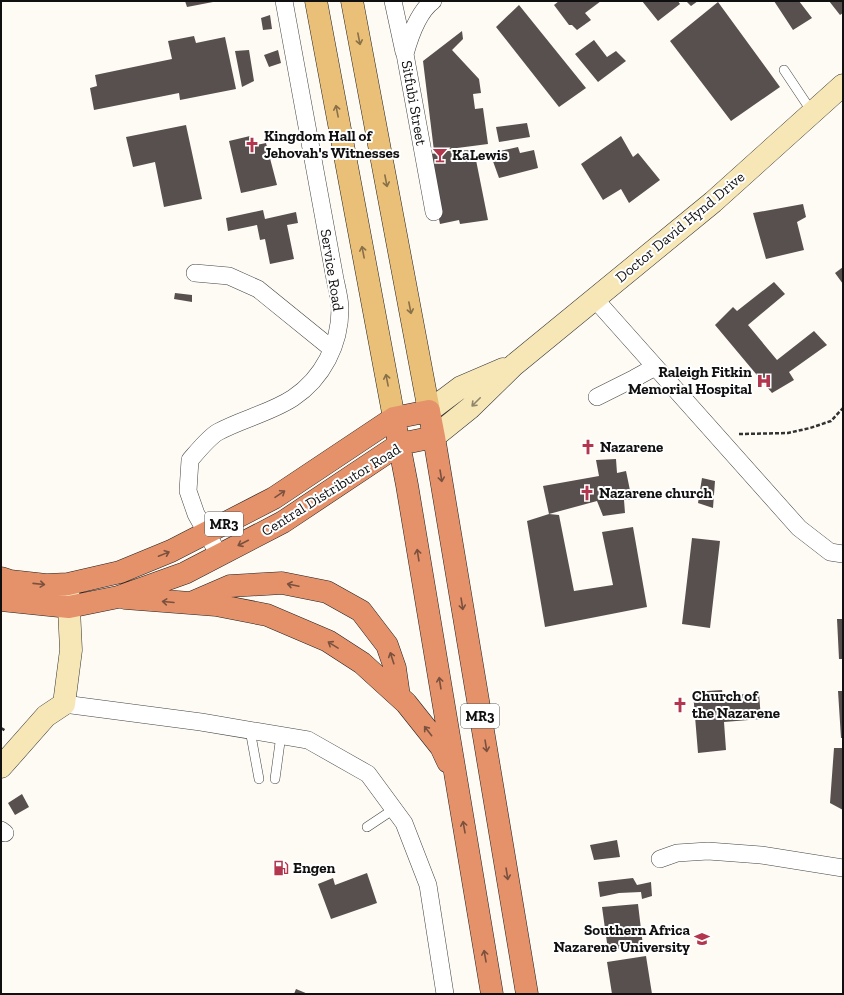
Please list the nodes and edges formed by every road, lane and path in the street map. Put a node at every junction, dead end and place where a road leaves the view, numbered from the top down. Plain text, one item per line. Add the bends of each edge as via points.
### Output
1 (284, 1) edge
2 (316, 1) edge
3 (352, 1) edge
4 (393, 1) edge
5 (434, 1) edge
6 (405, 54) junction
7 (784, 70) dead end
8 (843, 85) edge
9 (812, 112) junction
10 (434, 212) dead end
11 (195, 273) dead end
12 (594, 298) junction
13 (332, 349) junction
14 (514, 364) junction
15 (655, 367) junction
16 (597, 397) dead end
17 (843, 408) edge
18 (429, 411) junction
19 (394, 418) junction
20 (434, 437) junction
21 (400, 444) junction
22 (724, 444) junction
23 (207, 533) junction
24 (843, 554) edge
25 (219, 555) junction
26 (1, 578) edge
27 (68, 584) junction
28 (118, 597) junction
29 (1, 600) edge
30 (190, 604) junction
31 (69, 607) junction
32 (399, 696) junction
33 (64, 704) junction
34 (250, 730) junction
35 (281, 735) junction
36 (1, 767) edge
37 (455, 777) junction
38 (259, 779) dead end
39 (275, 779) dead end
40 (394, 810) junction
41 (367, 827) dead end
42 (660, 859) dead end
43 (843, 868) edge
44 (444, 994) edge
45 (492, 994) edge
46 (527, 994) edge

1 - 13 street, Service Road via 340,308 338,330
19 -> 2 main road
3 -> 18 main road
4 - 6 street
5 - 6 street, Sitfubi Street via 428,5 411,33
6 - 10 street, Sitfubi Street
7 - 9 lane
8 - 9 main road, Doctor David Hynd Drive
9 - 12 main road, Doctor David Hynd Drive via 713,202
11 - 13 street via 229,276 258,290
12 - 14 main road, Doctor David Hynd Drive
12 - 15 street
13 - 23 street, Service Road via 322,370 303,391 266,412 217,432 190,460 188,491 196,514
14 - 18 main road, Doctor David Hynd Drive via 461,387
14 -> 20 main road, Doctor David Hynd Drive via 470,408
15 - 16 street
15 - 22 street
17 - 22 path via 831,421 810,428 788,433 737,434
18 - 19 highway, Central Distributor Road / MR3
18 - 20 highway, MR3
19 - 21 highway, MR3
23 -> 19 highway, Central Distributor Road / MR3 via 274,498
20 - 21 highway, Central Distributor Road / MR3
20 -> 46 highway, MR3
21 -> 25 highway, Central Distributor Road / MR3 via 283,522
37 -> 21 highway, MR3
22 - 24 street via 799,528 830,552
23 - 25 street, Service Road
27 -> 23 highway, Central Distributor Road / MR3 via 120,572 171,552
25 - 28 highway, Central Distributor Road / MR3 via 185,573
26 -> 27 highway, Central Distributor Road / MR3 via 46,585
27 - 31 main road
30 -> 28 highway
28 - 31 highway, Central Distributor Road / MR3
29 - 31 highway, Central Distributor Road / MR3
32 -> 30 highway via 362,663 328,641 267,615 216,605
32 -> 30 highway via 395,668 387,645 361,612 327,592 282,583 230,586
31 - 33 main road via 71,650
37 -> 32 highway via 441,747
33 - 34 street
33 - 36 main road via 46,716
34 - 35 street
34 - 38 lane
35 - 39 lane
35 - 40 street via 308,740 368,774
45 -> 37 highway, MR3
40 - 41 lane
40 - 44 street via 404,823 428,885
42 - 43 street via 677,853 708,851 761,855

